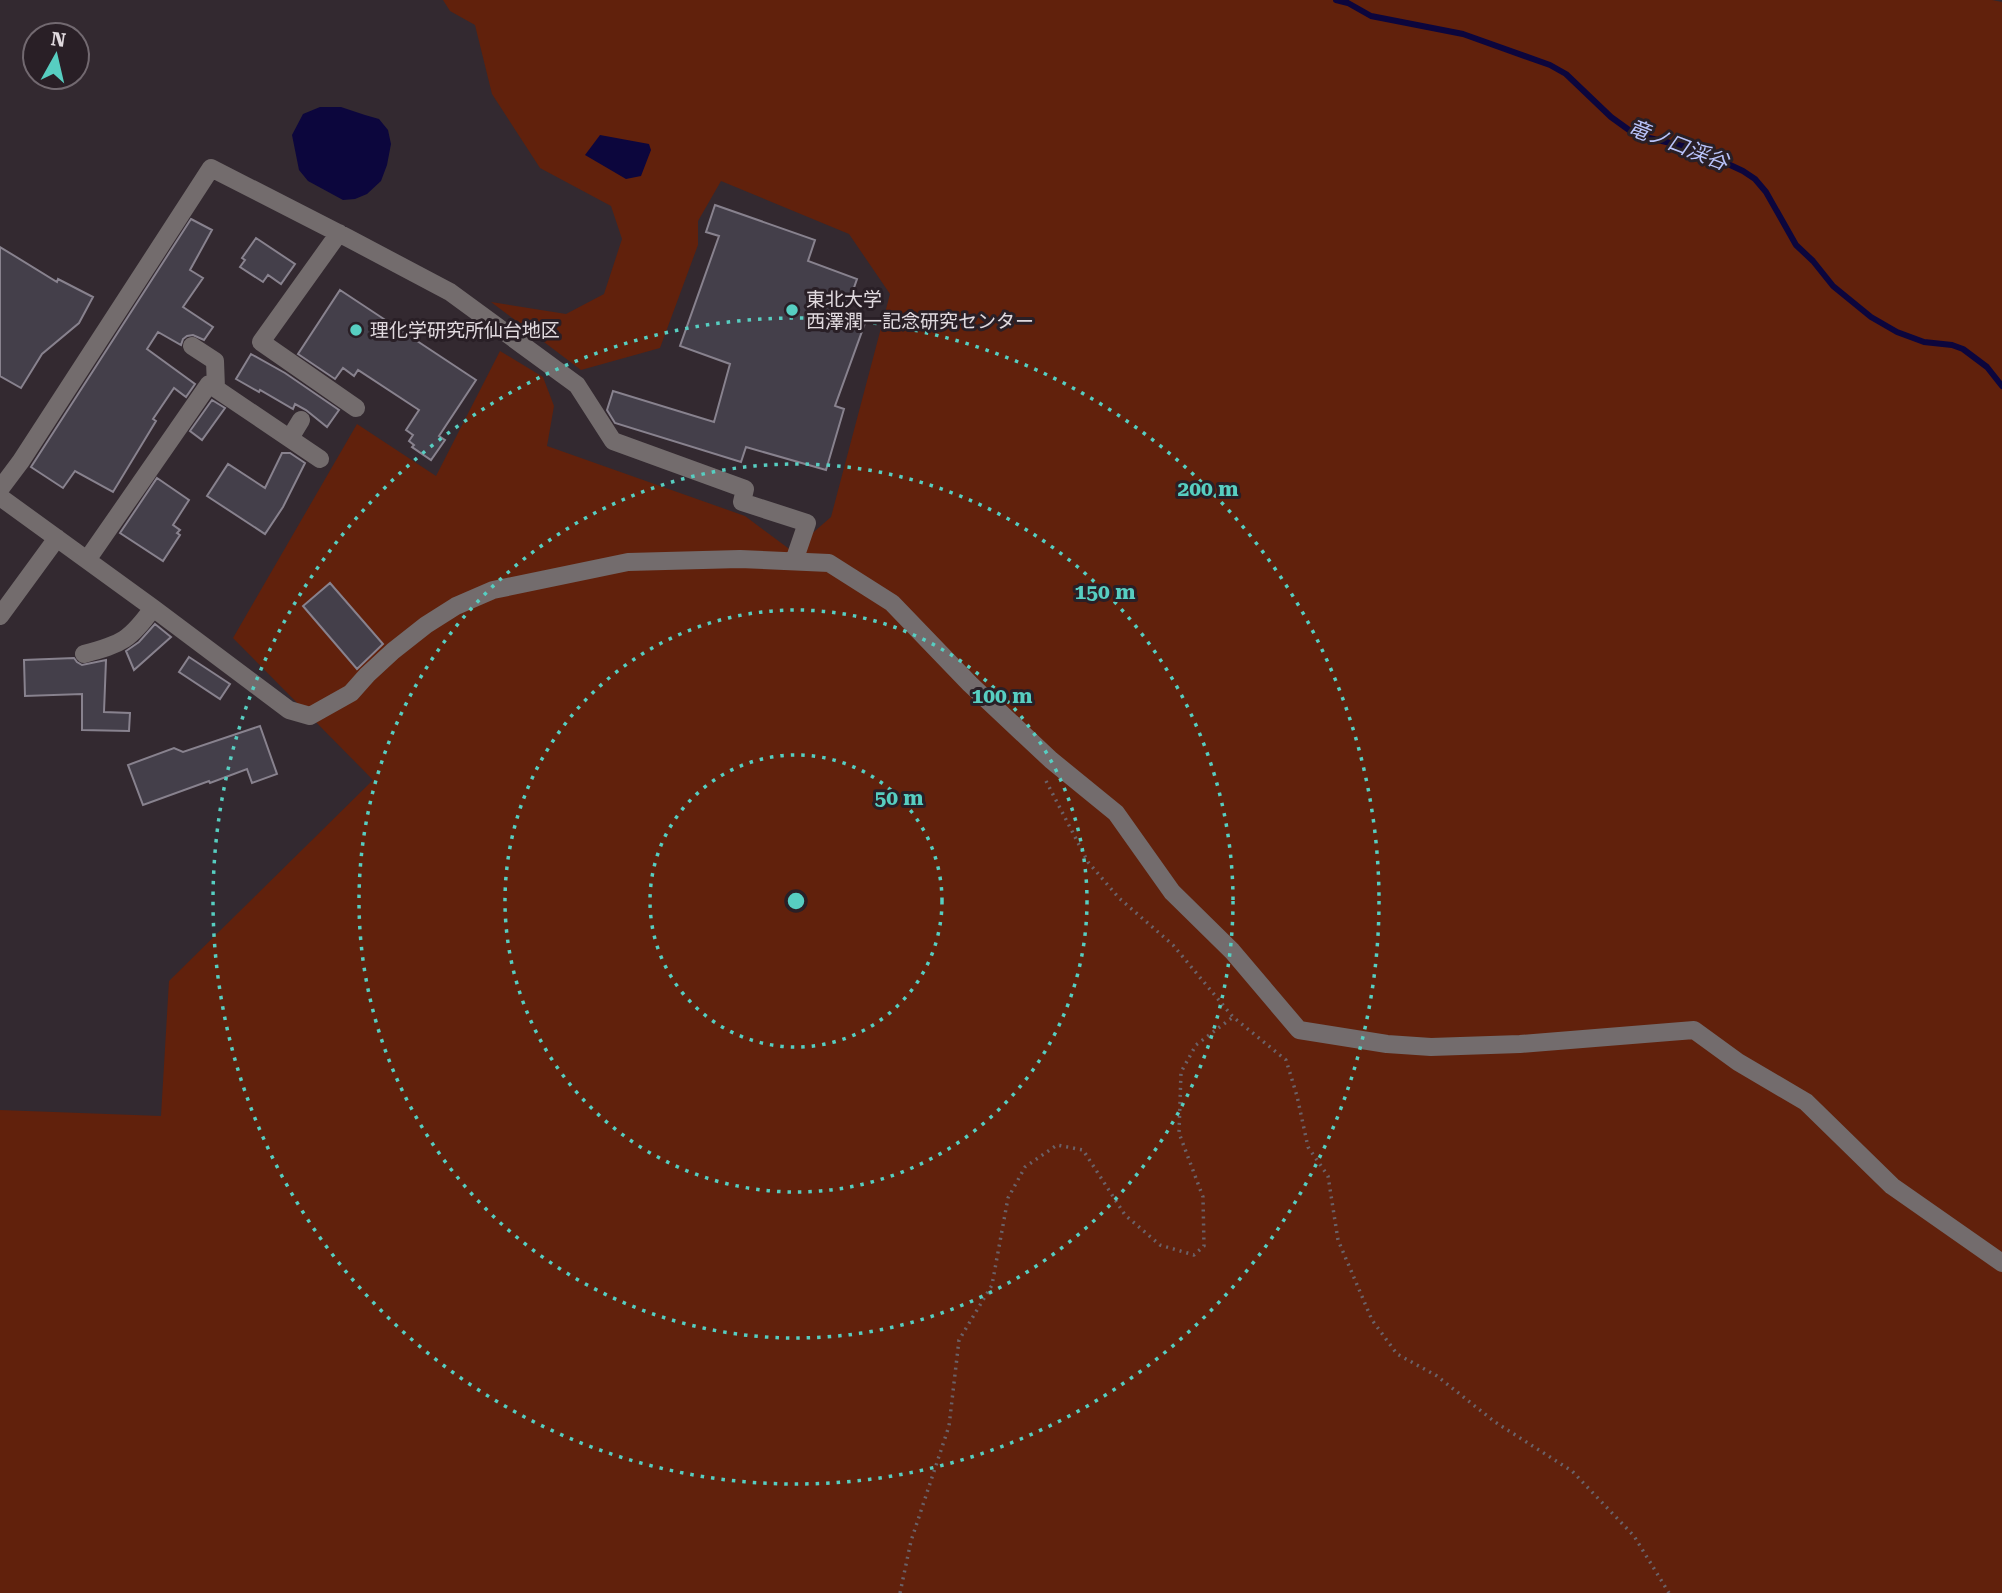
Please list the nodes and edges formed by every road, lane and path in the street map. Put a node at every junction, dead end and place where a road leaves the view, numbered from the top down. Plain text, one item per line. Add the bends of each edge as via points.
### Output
1 (339, 233) junction
2 (192, 346) dead end
3 (216, 388) junction
4 (356, 408) dead end
5 (301, 420) dead end
6 (290, 438) junction
7 (320, 458) dead end
8 (0, 489) edge
9 (0, 498) edge
10 (57, 538) junction
11 (88, 560) junction
12 (794, 561) junction
13 (153, 608) junction
14 (0, 616) edge
15 (84, 654) dead end
16 (1041, 774) dead end
17 (1233, 1017) junction
18 (2002, 1263) edge
19 (900, 1593) edge
20 (1669, 1593) edge

1 - 4 street via 261,342
1 - 8 street via 211,168
1 - 12 street via 450,292 577,385 613,441 746,489 742,502 807,523
2 - 3 street via 215,361
3 - 6 street
3 - 11 street via 209,384
5 - 6 street
6 - 7 street
9 - 10 street
10 - 11 street
10 - 14 street
11 - 13 street
12 - 13 street via 628,562 494,590 426,625 351,693 310,716 289,710
12 - 18 street via 829,563 892,603 988,701 1116,813 1172,892 1232,951 1299,1030 1431,1047 1694,1030 1806,1102 1892,1186
13 - 15 street via 138,629 115,646
16 - 17 path via 1088,862 1119,898 1173,945
17 - 19 path via 1196,1045 1181,1072 1179,1133 1203,1197 1204,1246 1194,1255 1160,1245 1125,1216 1083,1150 1057,1146 1025,1167 1008,1198 992,1285 959,1340 949,1426 911,1541
17 - 20 path via 1286,1060 1308,1147 1328,1176 1338,1240 1372,1320 1397,1354 1437,1376 1495,1422 1572,1471 1634,1536

